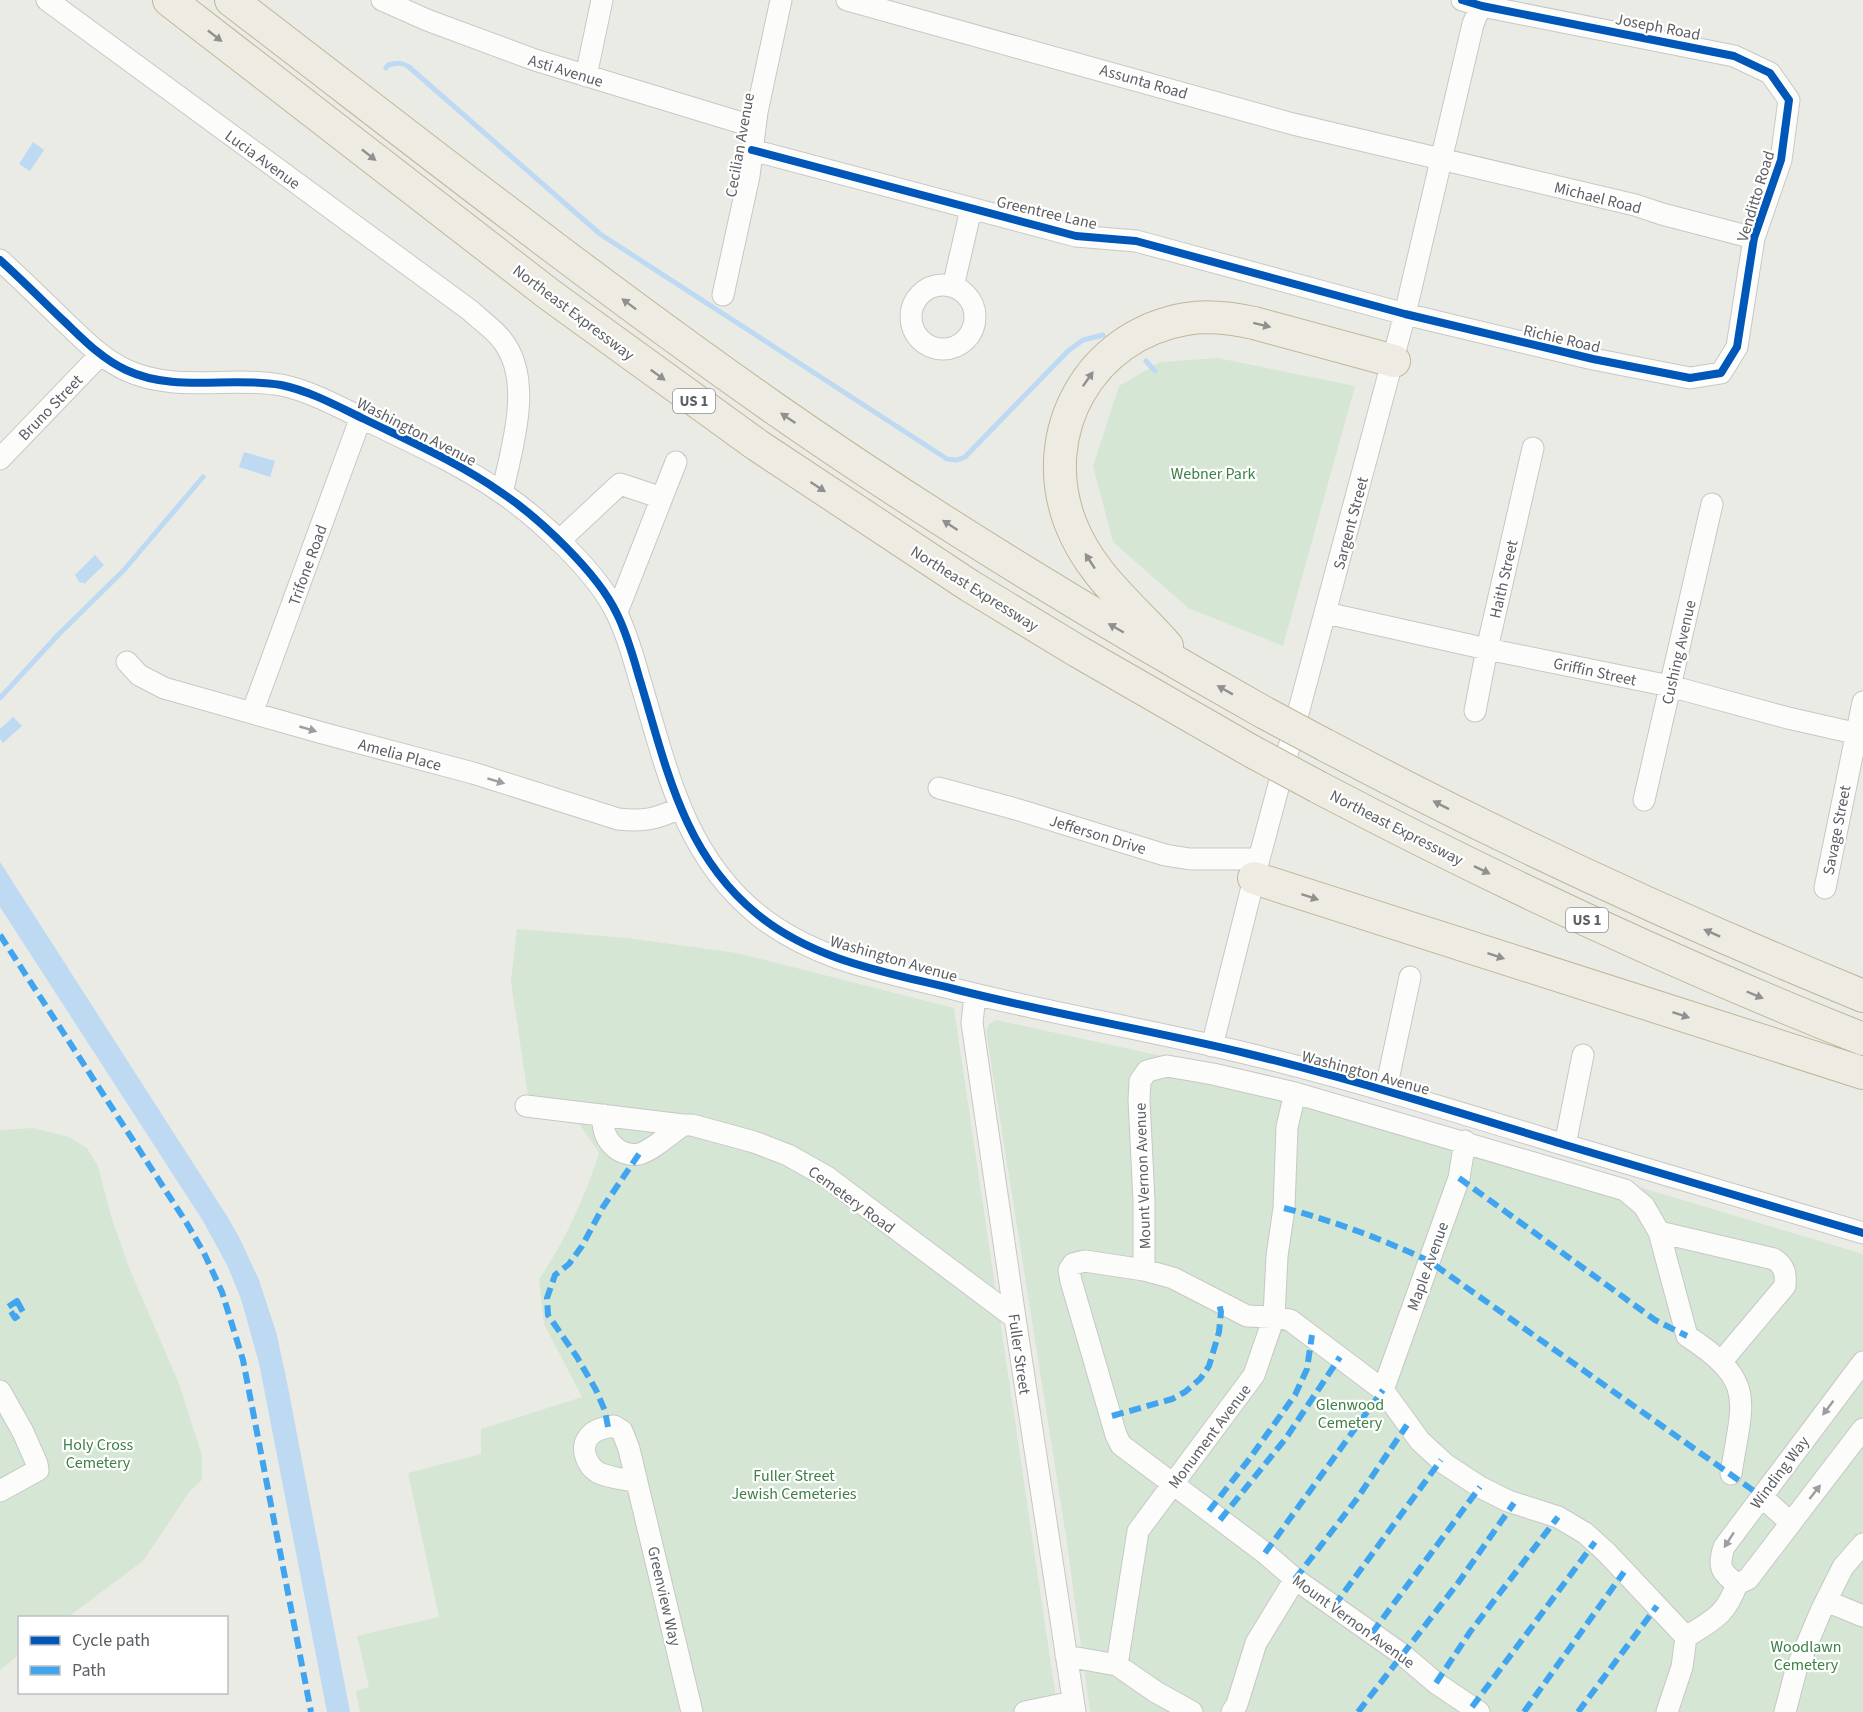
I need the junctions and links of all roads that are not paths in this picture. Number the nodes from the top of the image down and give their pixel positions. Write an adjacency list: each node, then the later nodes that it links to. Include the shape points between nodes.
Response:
1 (47, 0): 27 (street, Lucia Avenue, via 479,318 502,339 515,362 519,390 516,432)
2 (169, 0): 49 (highway, Northeast Expressway / US 1, one-way to 49, bridge, via 550,295 757,445 979,591 1318,787 1556,906)
3 (231, 0): 35 (highway, US 1, one-way to 3, via 986,548 764,401 591,275)
4 (382, 0): 9 (street, Asti Avenue, via 493,45)
5 (602, 0): 9 (street)
6 (781, 0): 11 (street, Cecilian Avenue)
7 (847, 0): 13 (street, Assunta Road, via 1293,124)
8 (1476, 2): 10 (street, Joseph Road, via 1734,56 1770,73); 13 (street, Sargent Street)
9 (586, 76): 11 (street, Asti Avenue)
10 (1782, 89): 15 (street, Venditto Road, via 1789,100 1781,160)
11 (755, 127): 12 (street, Cecilian Avenue)
12 (752, 150): 14 (street, Greentree Lane); 18 (street, Cecilian Avenue)
13 (1442, 158): 15 (street, Michael Road); 19 (street, Sargent Street)
14 (971, 209): 17 (street); 19 (street, Greentree Lane, via 1076,236 1136,241)
15 (1754, 238): 22 (street, Venditto Road, via 1737,347 1721,373)
16 (0, 260): 20 (street, Washington Avenue)
17 (952, 286)
18 (723, 295)
19 (1406, 314): 21 (street, Sargent Street); 22 (street, Richie Road, via 1652,372 1690,378)
20 (100, 355): 23 (street, Washington Avenue, via 128,372 152,380 281,385); 25 (street, Bruno Street)
21 (1394, 360): 32 (street, Sargent Street); 35 (highway, one-way to 21, via 1144,619 1110,588 1087,557 1070,524 1061,490 1060,455 1067,418 1084,384 1107,357 1137,336 1170,322 1204,317 1254,323)
22 (1714, 374)
23 (361, 417): 27 (street, Washington Avenue, via 438,454); 39 (street, Trifone Road)
24 (1533, 448): 33 (street, Haith Street)
25 (0, 459)
26 (676, 462): 28 (street)
27 (502, 493): 30 (street, Washington Avenue)
28 (662, 498): 30 (street, via 620,484); 31 (street)
29 (1712, 504): 36 (street, Cushing Avenue)
30 (558, 541): 31 (street, Washington Avenue, via 595,580)
31 (617, 612): 43 (street, Washington Avenue)
32 (1326, 613): 33 (street, Griffin Street); 44 (street, Sargent Street)
33 (1487, 649): 36 (street, Griffin Street); 38 (street, Haith Street)
34 (127, 662): 39 (street, Amelia Place, via 139,675 157,685)
35 (1185, 668): 48 (highway, US 1, one-way to 35, bridge, via 1506,837)
36 (1670, 686): 40 (street, Griffin Street); 42 (street, Cushing Avenue)
37 (1863, 702): 40 (street, Savage Street)
38 (1474, 711)
39 (252, 713): 43 (street, Amelia Place, one-way to 43, via 473,773 618,819 638,821)
40 (1859, 734): 45 (street, Savage Street)
41 (939, 788): 44 (street, Jefferson Drive, via 1165,855)
42 (1644, 800)
43 (680, 808): 47 (street, Washington Avenue, via 694,839 721,879 756,914 784,933 849,963)
44 (1257, 869): 50 (street, Sargent Street); 52 (highway, one-way to 52)
45 (1825, 888)
46 (1410, 977): 53 (street)
47 (975, 995): 50 (street, Washington Avenue); 64 (street, Fuller Street, via 972,1023)
48 (1863, 996)
49 (1863, 1039)
50 (1212, 1046): 53 (street, Washington Avenue)
51 (1583, 1055): 59 (street)
52 (1863, 1073)
53 (1386, 1089): 59 (street, Washington Avenue)
54 (1295, 1093): 58 (street, Mount Vernon Avenue); 62 (street, Mount Vernon Avenue, via 1167,1066 1147,1071 1140,1081 1139,1100); 63 (street, Monument Avenue, via 1287,1127)
55 (526, 1106): 56 (street, Cemetery Road)
56 (603, 1115): 57 (street, Cemetery Road); 57 (street, via 603,1133 614,1147 639,1154)
57 (683, 1125): 64 (street, Cemetery Road, via 702,1127 788,1155 827,1178)
58 (1465, 1141): 60 (street, Mount Vernon Avenue, via 1625,1190 1644,1206); 67 (street, Maple Avenue, via 1459,1178)
59 (1565, 1144): 61 (street, Washington Avenue)
60 (1659, 1232): 65 (street, Mount Vernon Avenue, via 1687,1336); 65 (street, via 1774,1259 1785,1271 1785,1286)
61 (1863, 1233)
62 (1144, 1269): 63 (street, via 1173,1278 1247,1316); 72 (street, Mount Vernon Avenue, via 1085,1261 1073,1264 1069,1270 1116,1435 1121,1445)
63 (1274, 1317): 67 (street, via 1290,1320 1302,1328); 72 (street, Monument Avenue, via 1254,1375)
64 (1015, 1318): 82 (street, Fuller Street)
65 (1721, 1362): 70 (street, via 1731,1371 1740,1391 1742,1409)
66 (1863, 1362): 74 (street, Winding Way, one-way to 74)
67 (1383, 1390): 81 (street, via 1420,1441 1445,1464 1474,1485 1508,1501 1557,1516 1585,1533)
68 (0, 1391): 73 (street, via 38,1470)
69 (1863, 1429): 75 (street, one-way to 69)
70 (1731, 1474)
71 (635, 1481): 85 (street, Greenview Way)
72 (1173, 1484): 77 (street, Mount Vernon Avenue); 83 (street, Monument Avenue, via 1138,1531)
73 (0, 1491)
74 (1761, 1496): 75 (street); 78 (street, Winding Way, one-way to 78, via 1724,1547 1720,1560 1724,1575)
75 (1791, 1523): 78 (street, via 1748,1579)
76 (1863, 1544): 79 (street, via 1843,1567)
77 (1295, 1579): 88 (street, via 1256,1643); 89 (street, Mount Vernon Avenue)
78 (1737, 1584): 81 (street, via 1724,1611)
79 (1826, 1600): 80 (street); 91 (street, via 1796,1670)
80 (1863, 1616)
81 (1686, 1637): 90 (street, via 1682,1667)
82 (1066, 1656): 83 (street); 84 (street, Fuller Street)
83 (1117, 1665): 87 (street)
84 (1074, 1707): 86 (street)
85 (693, 1712)
86 (1025, 1712)
87 (1192, 1712)
88 (1232, 1712)
89 (1479, 1712)
90 (1667, 1712)
91 (1785, 1712)

